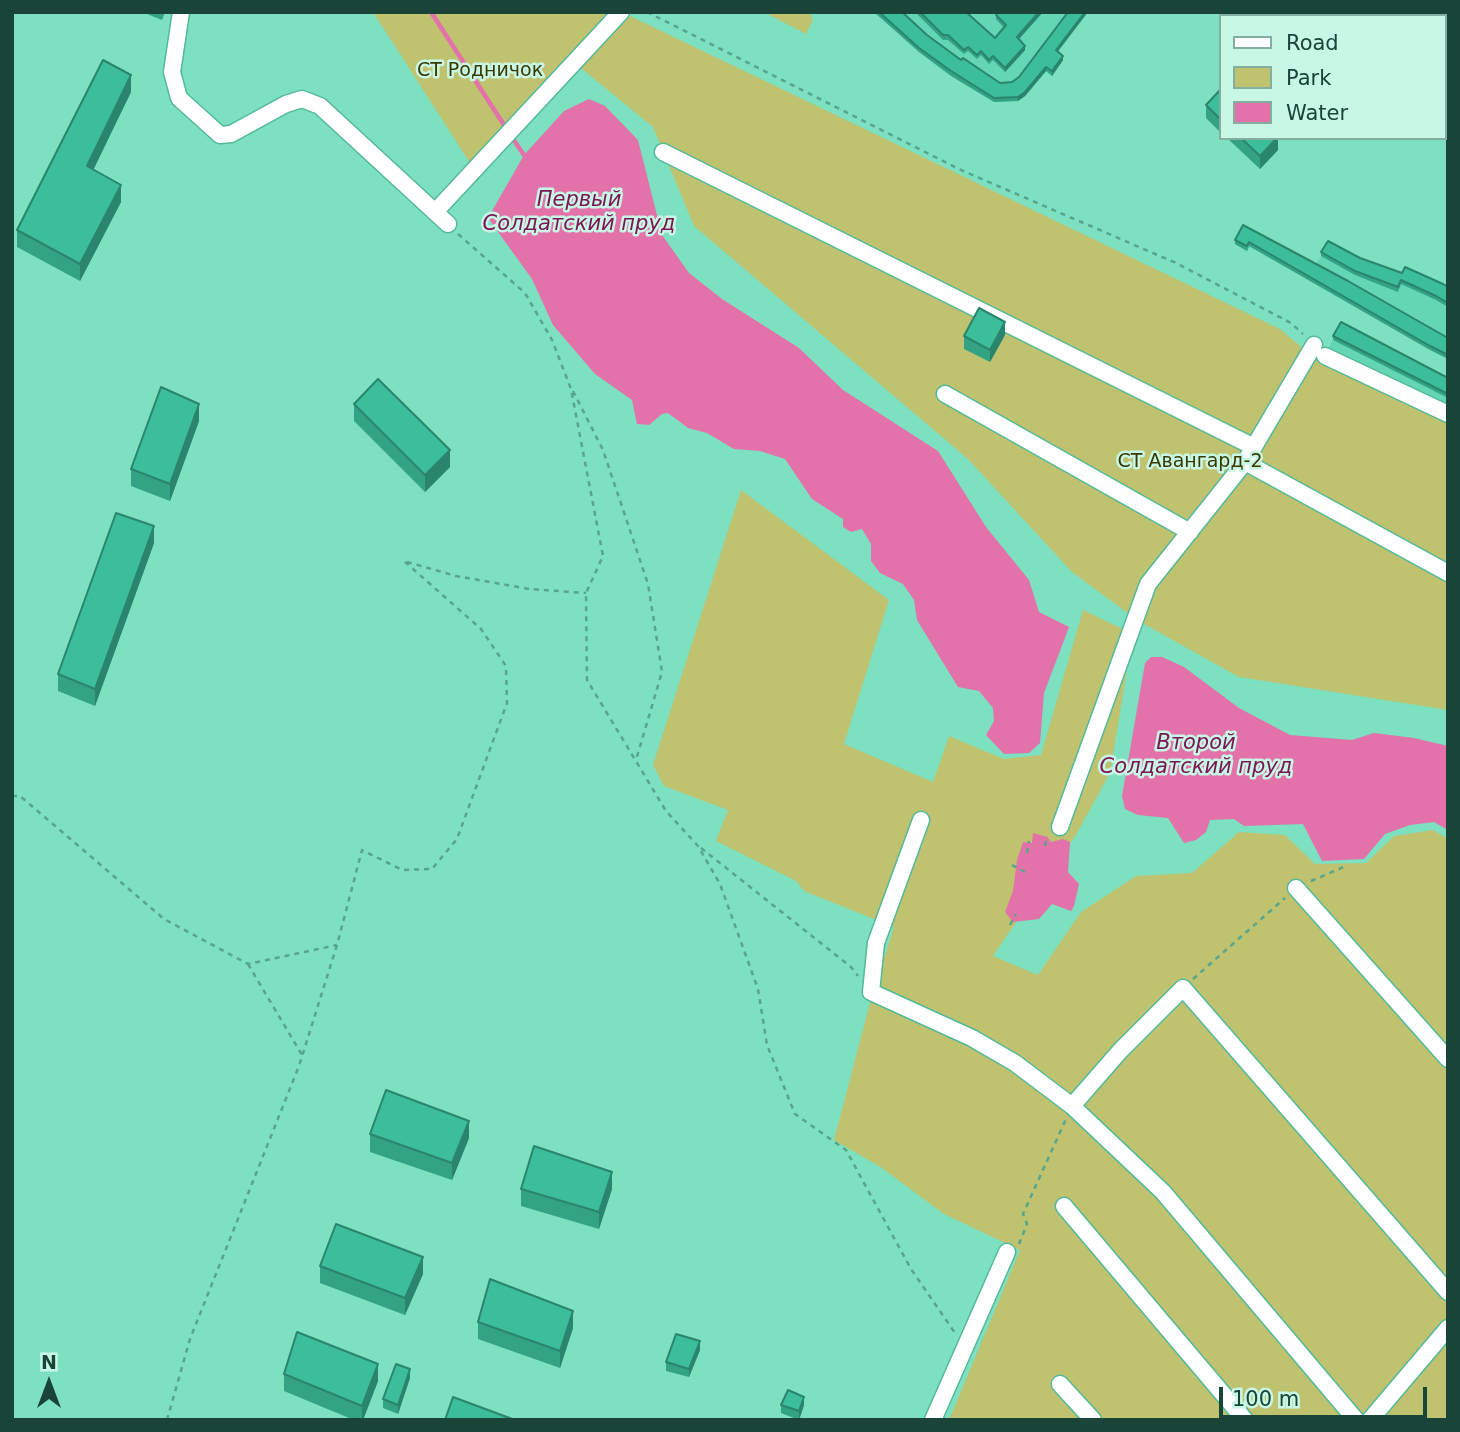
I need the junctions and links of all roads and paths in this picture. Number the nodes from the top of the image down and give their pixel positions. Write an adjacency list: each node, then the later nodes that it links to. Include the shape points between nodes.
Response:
1 (181, 12): 5 (lane, via 172,72 179,98 220,135 231,134 302,99 320,106)
2 (621, 12): 5 (lane)
3 (647, 12): 7 (path, via 961,170 1176,263 1291,323)
4 (663, 152): 11 (lane)
5 (435, 212): 6 (lane)
6 (448, 224): 8 (path, via 525,293 552,340)
7 (1320, 350): 10 (lane); 11 (lane)
8 (571, 389): 15 (path, via 603,556); 16 (path, via 603,450 648,584 662,672)
9 (946, 394): 13 (lane)
10 (1448, 414)
11 (1254, 447): 12 (lane)
12 (1245, 462): 13 (lane); 14 (lane)
13 (1190, 531): 19 (lane, via 1148,584)
14 (1448, 573)
15 (586, 593): 16 (path, via 587,680); 30 (path, via 517,587 404,561 481,629 506,666 506,703 457,839 432,869 402,870 362,850)
16 (636, 760): 21 (path, via 666,811)
17 (12, 796): 31 (path, via 20,796 164,919)
18 (921, 820): 33 (lane, via 876,943)
19 (1054, 831): 22 (path)
20 (1029, 841): 23 (path)
21 (698, 846): 33 (path, via 851,967); 41 (path, via 720,884 758,989 767,1045 795,1114 846,1150 911,1269)
22 (1045, 846)
23 (1027, 853)
24 (1012, 865): 26 (path)
25 (1346, 866): 27 (path)
26 (1025, 872)
27 (1296, 888): 32 (path); 35 (lane)
28 (1016, 914): 29 (path)
29 (1010, 925)
30 (337, 945): 31 (path); 34 (path)
31 (248, 964): 34 (path)
32 (1182, 988): 36 (lane); 39 (lane)
33 (871, 992): 36 (lane, via 972,1038 1015,1063)
34 (302, 1056): 43 (path, via 190,1339)
35 (1448, 1059)
36 (1072, 1106): 38 (path, via 1023,1214 1027,1224 1017,1252); 47 (lane, via 1163,1192)
37 (1064, 1206): 46 (lane)
38 (1007, 1252): 41 (lane)
39 (1448, 1292)
40 (1448, 1328): 48 (lane)
41 (965, 1348): 44 (lane)
42 (1060, 1384): 45 (lane)
43 (167, 1420)
44 (933, 1420)
45 (1093, 1420)
46 (1245, 1420)
47 (1356, 1420)
48 (1370, 1420)

